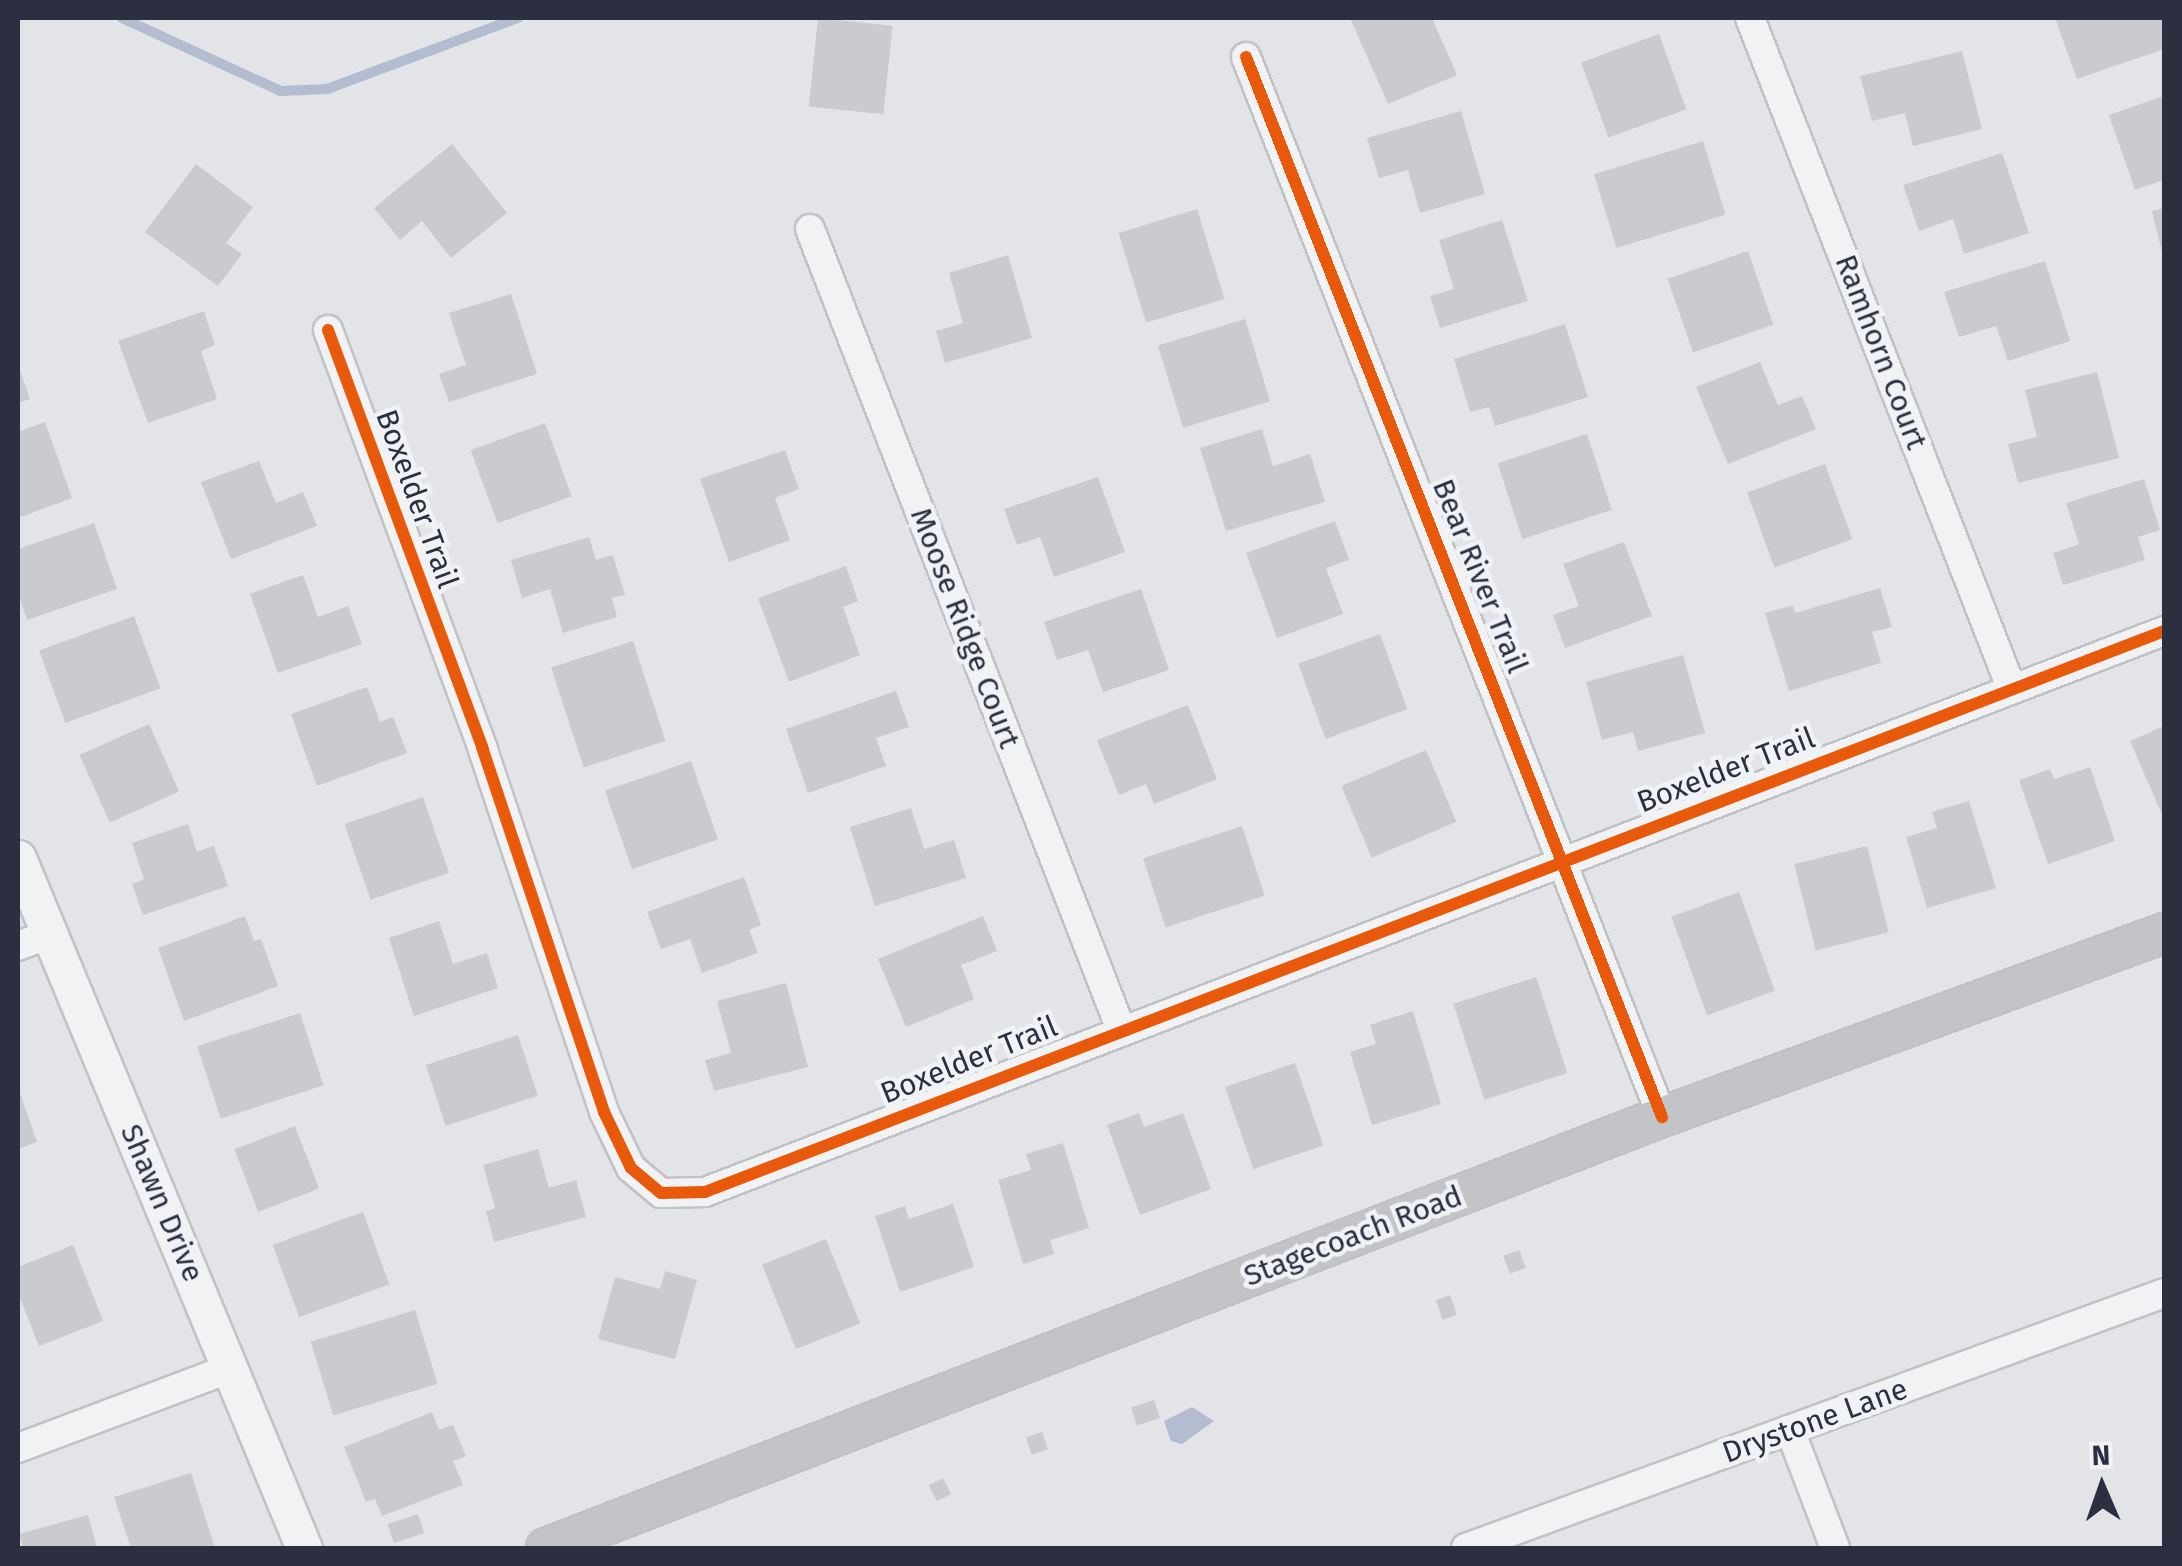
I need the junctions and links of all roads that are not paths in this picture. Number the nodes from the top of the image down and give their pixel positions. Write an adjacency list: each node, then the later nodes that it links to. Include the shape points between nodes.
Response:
1 (1750, 18): 6 (street, Ramhorn Court)
2 (1246, 57): 8 (street, Bear River Trail)
3 (810, 229): 11 (street, Moose Ridge Court)
4 (328, 330): 11 (street, Boxelder Trail, via 482,747 604,1112 631,1168 661,1193 705,1192)
5 (2164, 630): 6 (street, Boxelder Trail)
6 (2012, 687): 8 (street, Boxelder Trail)
7 (18, 858): 10 (street, Shawn Drive)
8 (1566, 858): 11 (street, Boxelder Trail); 12 (street, Bear River Trail)
9 (2164, 933): 12 (main road, Stagecoach Road)
10 (34, 940): 14 (street, Shawn Drive)
11 (1120, 1027)
12 (1662, 1117): 18 (main road, Stagecoach Road)
13 (2164, 1293): 15 (street, Drystone Lane)
14 (232, 1368): 16 (street); 17 (street, Shawn Drive)
15 (1790, 1430): 19 (street, Drystone Lane); 20 (street)
16 (18, 1448)
17 (304, 1548)
18 (546, 1548)
19 (1466, 1548)
20 (1835, 1548)

